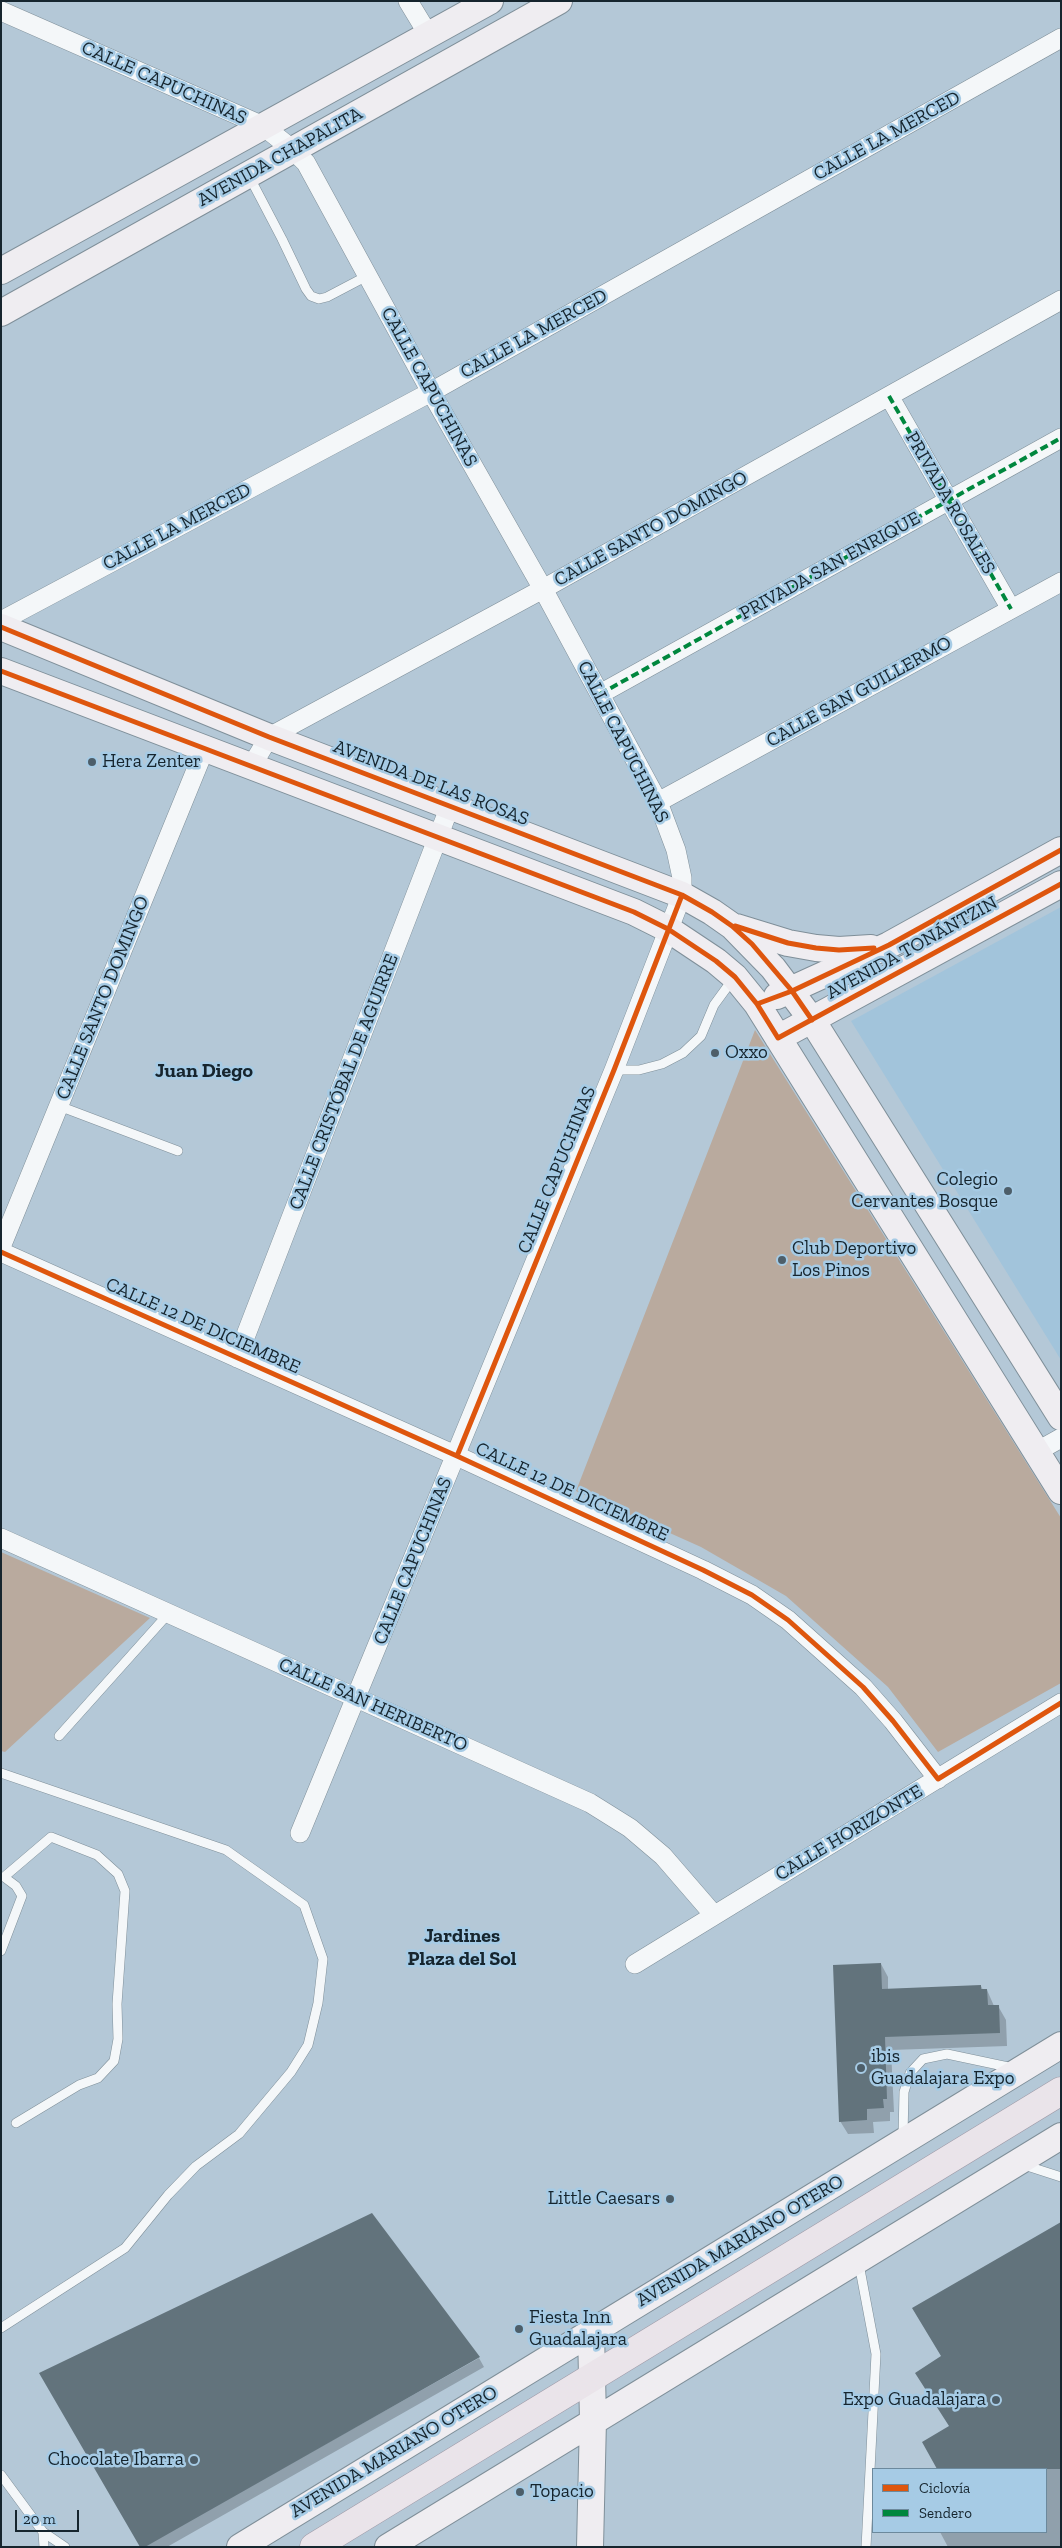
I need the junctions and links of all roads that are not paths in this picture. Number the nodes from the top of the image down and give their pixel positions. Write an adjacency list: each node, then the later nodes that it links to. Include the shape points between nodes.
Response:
1 (408, 1): 5 (street)
2 (490, 1): 5 (street, AVENIDA CHAPALITA)
3 (559, 1): 8 (street, AVENIDA CHAPALITA)
4 (1, 11): 7 (street, CALLE CAPUCHINAS)
5 (428, 34): 7 (street, AVENIDA CHAPALITA)
6 (1061, 38): 14 (street, CALLE LA MERCED)
7 (263, 126): 8 (street, CALLE CAPUCHINAS); 10 (street, AVENIDA CHAPALITA)
8 (292, 149): 9 (street, AVENIDA CHAPALITA); 11 (street, CALLE CAPUCHINAS, via 306,163)
9 (248, 174): 11 (lane, via 311,296 327,297); 13 (street, AVENIDA CHAPALITA)
10 (1, 271)
11 (367, 276): 14 (street, CALLE CAPUCHINAS)
12 (1061, 300): 15 (street, CALLE SANTO DOMINGO)
13 (1, 313)
14 (431, 392): 19 (street, CALLE CAPUCHINAS); 21 (street, CALLE LA MERCED)
15 (889, 396): 17 (street, PRIVADA ROSALES); 19 (street, CALLE SANTO DOMINGO)
16 (1061, 438): 17 (street, PRIVADA SAN ENRIQUE)
17 (949, 501): 20 (street, PRIVADA ROSALES); 24 (street, PRIVADA SAN ENRIQUE)
18 (1061, 582): 20 (street, CALLE SAN GUILLERMO)
19 (543, 589): 24 (street, CALLE CAPUCHINAS); 25 (street, CALLE SANTO DOMINGO)
20 (1011, 609): 28 (street, CALLE SAN GUILLERMO)
21 (1, 621)
22 (1, 627): 25 (street, AVENIDA DE LAS ROSAS)
23 (1, 671): 26 (street)
24 (600, 694): 28 (street, CALLE CAPUCHINAS)
25 (269, 737): 27 (street); 29 (street, AVENIDA DE LAS ROSAS)
26 (205, 748): 27 (street); 43 (street, CALLE SANTO DOMINGO)
27 (251, 767): 30 (street)
28 (658, 802): 33 (street, CALLE CAPUCHINAS, via 676,850)
29 (450, 806): 30 (street, CALLE CRISTÓBAL DE AGUIRRE); 33 (street, AVENIDA DE LAS ROSAS)
30 (439, 839): 35 (street, via 634,912); 47 (street, CALLE CRISTÓBAL DE AGUIRRE)
31 (1061, 850): 36 (street, AVENIDA TONÁNTZIN)
32 (1061, 884): 40 (street, AVENIDA TONÁNTZIN)
33 (682, 895): 34 (street, AVENIDA DE LAS ROSAS); 35 (street, CALLE CAPUCHINAS)
34 (732, 926): 36 (street, via 816,948 861,950); 38 (street, AVENIDA DE LAS ROSAS)
35 (668, 929): 37 (street); 42 (street, CALLE CAPUCHINAS)
36 (889, 945): 38 (street, AVENIDA TONÁNTZIN)
37 (734, 977): 39 (street); 42 (lane, via 714,1005 701,1036 683,1053 662,1064 639,1070)
38 (792, 990): 39 (street, AVENIDA TONÁNTZIN); 40 (street, AVENIDA DE LAS ROSAS)
39 (757, 1004): 41 (street)
40 (812, 1020): 41 (street, AVENIDA TONÁNTZIN); 48 (street, AVENIDA DE LAS ROSAS)
41 (778, 1038): 50 (street)
42 (614, 1070): 51 (street, CALLE CAPUCHINAS)
43 (59, 1106): 44 (lane); 45 (street, CALLE SANTO DOMINGO)
44 (178, 1151)
45 (1, 1247)
46 (1, 1252): 47 (street, CALLE 12 DE DICIEMBRE)
47 (237, 1358): 51 (street, CALLE 12 DE DICIEMBRE)
48 (1061, 1417)
49 (1061, 1438): 50 (street)
50 (1036, 1452): 52 (street)
51 (457, 1456): 55 (street, CALLE CAPUCHINAS); 59 (street, CALLE 12 DE DICIEMBRE, via 752,1595 788,1620 862,1687)
52 (1061, 1491)
53 (1, 1538): 54 (street, CALLE SAN HERIBERTO)
54 (170, 1613): 55 (street, CALLE SAN HERIBERTO); 57 (lane)
55 (357, 1698): 60 (street, CALLE CAPUCHINAS); 62 (street, CALLE SAN HERIBERTO, via 590,1804 630,1828 663,1856)
56 (1061, 1704): 59 (street, CALLE HORIZONTE)
57 (59, 1736)
58 (1, 1773): 74 (lane, via 226,1850 304,1905 323,1959 318,2003 308,2045 291,2072 239,2134 196,2166 125,2248)
59 (938, 1779): 62 (street, CALLE HORIZONTE)
60 (300, 1833)
61 (2, 1879): 63 (lane, via 16,1886 22,1896); 68 (lane, via 50,1837 97,1855 118,1874 125,1891 117,2004 118,2039 114,2061 98,2078 79,2085)
62 (714, 1915): 64 (street, CALLE HORIZONTE)
63 (1, 1951)
64 (635, 1964)
65 (1061, 2044): 66 (street, AVENIDA MARIANO OTERO)
66 (1020, 2069): 70 (street, AVENIDA MARIANO OTERO); 70 (lane, via 947,2054 923,2059 910,2073 904,2092)
67 (1061, 2091): 76 (main road, AVENIDA MARIANO OTERO)
68 (16, 2123)
69 (1061, 2136): 71 (street)
70 (903, 2141): 75 (street, AVENIDA MARIANO OTERO)
71 (1017, 2162): 72 (lane); 73 (street)
72 (1061, 2177)
73 (858, 2259): 77 (street); 86 (lane, via 876,2354)
74 (1, 2328)
75 (591, 2332): 76 (street); 83 (street, AVENIDA MARIANO OTERO)
76 (592, 2379): 77 (street); 84 (main road, AVENIDA MARIANO OTERO)
77 (592, 2420): 80 (street); 85 (street)
78 (1, 2475): 79 (lane)
79 (42, 2532): 81 (lane); 82 (lane)
80 (592, 2546)
81 (44, 2547)
82 (66, 2547)
83 (240, 2547)
84 (314, 2547)
85 (388, 2547)
86 (866, 2547)

